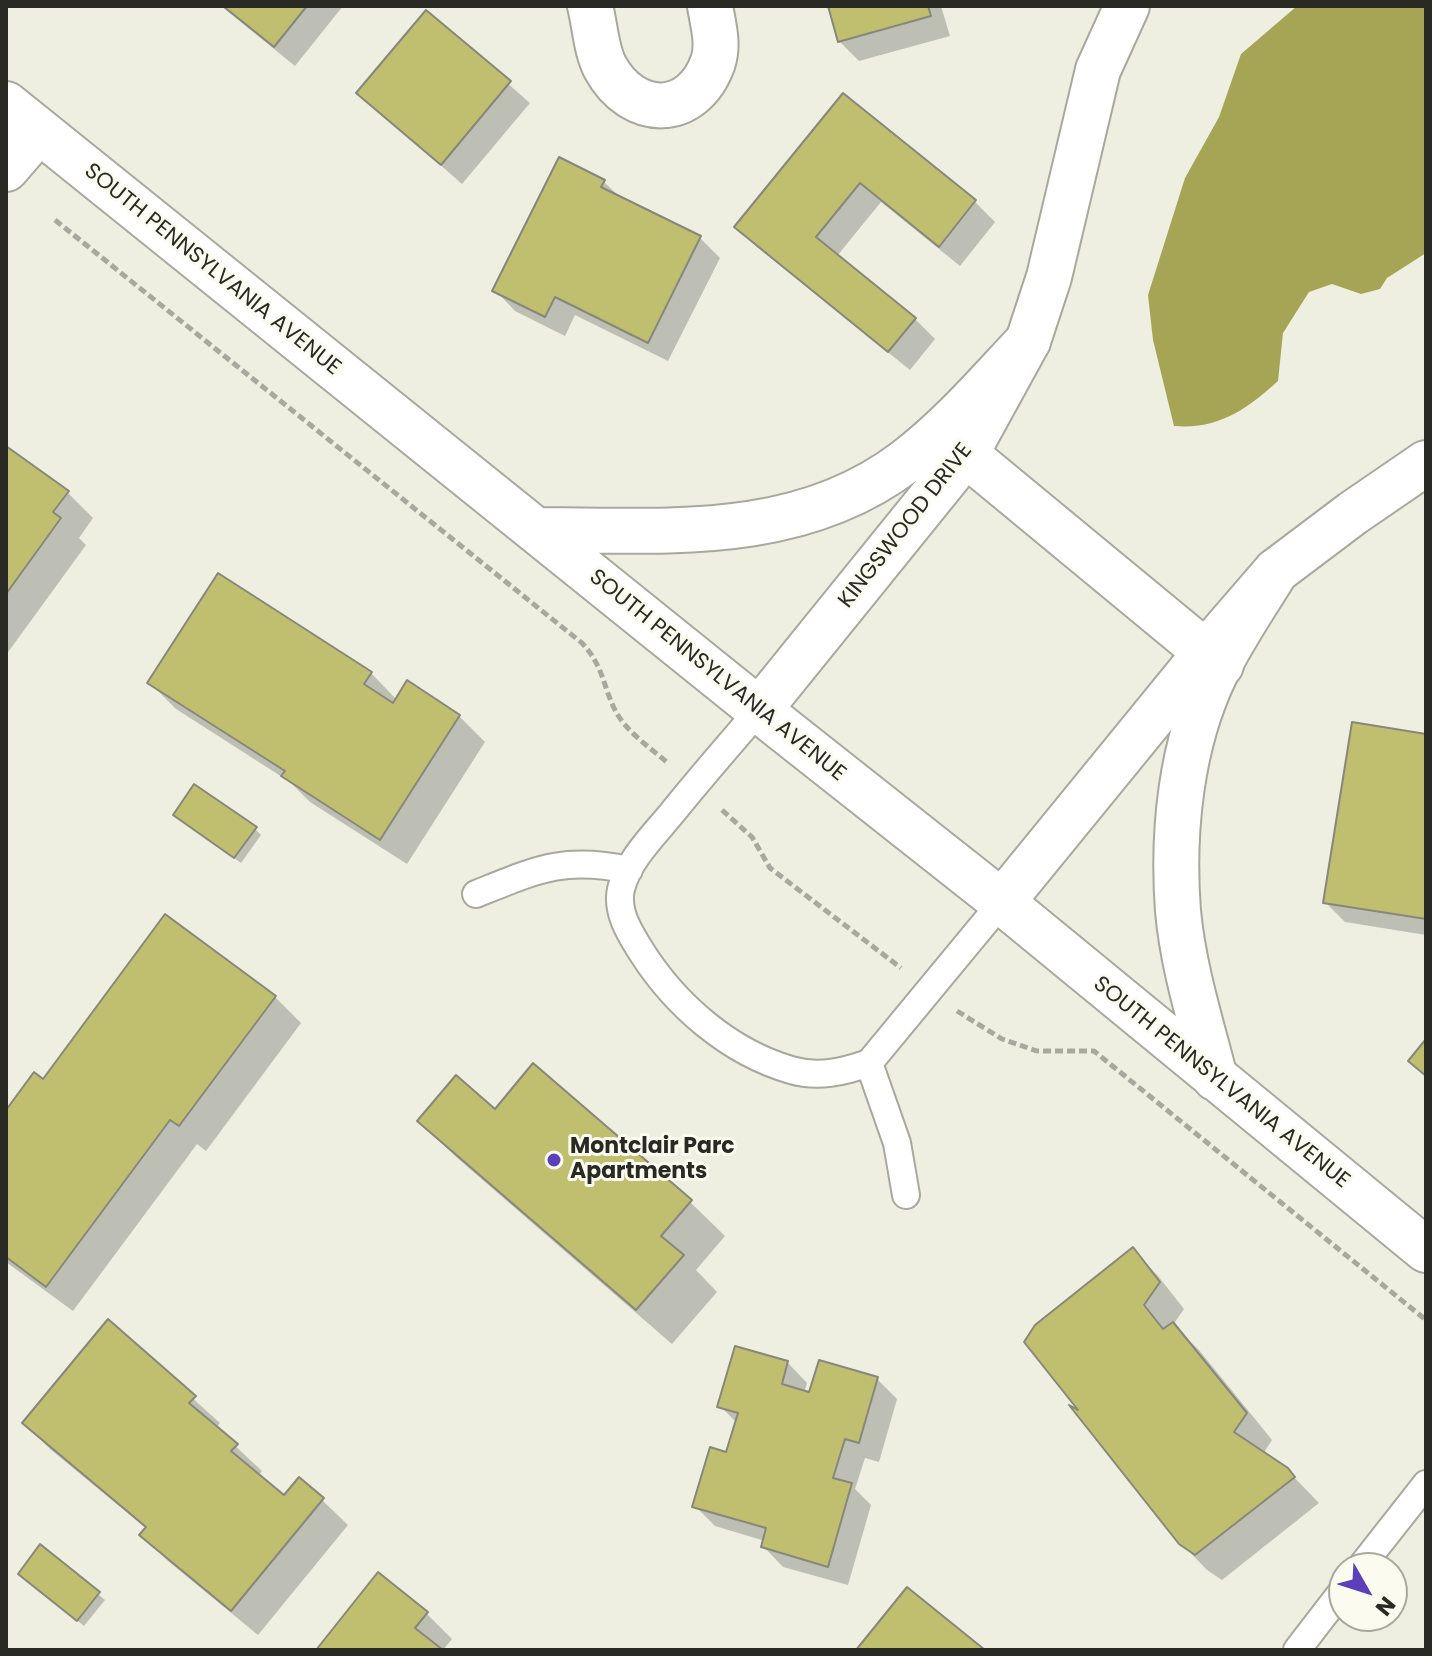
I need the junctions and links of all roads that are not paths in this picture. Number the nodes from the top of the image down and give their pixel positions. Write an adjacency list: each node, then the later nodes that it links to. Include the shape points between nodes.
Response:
1 (590, 6): 2 (main road, via 604,64 636,102 655,106 693,93 705,77 714,60 716,35)
2 (710, 6)
3 (1127, 6): 7 (main road, via 1098,70 1049,277 1028,341)
4 (6, 104): 5 (main road, SOUTH PENNSYLVANIA AVENUE)
5 (39, 131): 6 (main road); 9 (main road, SOUTH PENNSYLVANIA AVENUE)
6 (6, 169)
7 (953, 443): 9 (main road, via 806,512 754,525); 10 (main road); 11 (main road, KINGSWOOD DRIVE)
8 (1426, 463): 10 (main road, via 1276,571)
9 (535, 530): 11 (main road, SOUTH PENNSYLVANIA AVENUE)
10 (1213, 659): 14 (main road); 16 (main road, via 1181,786 1178,910)
11 (759, 710): 12 (lane); 14 (main road, SOUTH PENNSYLVANIA AVENUE)
12 (629, 870): 13 (lane, via 585,862 558,865); 15 (lane, via 619,900 627,925 649,964 692,1012 736,1046 794,1071 822,1074)
13 (476, 894)
14 (1002, 902): 15 (lane); 16 (main road, SOUTH PENNSYLVANIA AVENUE)
15 (869, 1063): 17 (lane, via 897,1143)
16 (1215, 1078): 18 (main road, SOUTH PENNSYLVANIA AVENUE)
17 (906, 1195)
18 (1426, 1250)
19 (1421, 1500): 20 (lane)
20 (1374, 1552)
21 (1328, 1610): 22 (lane)
22 (1297, 1650)

